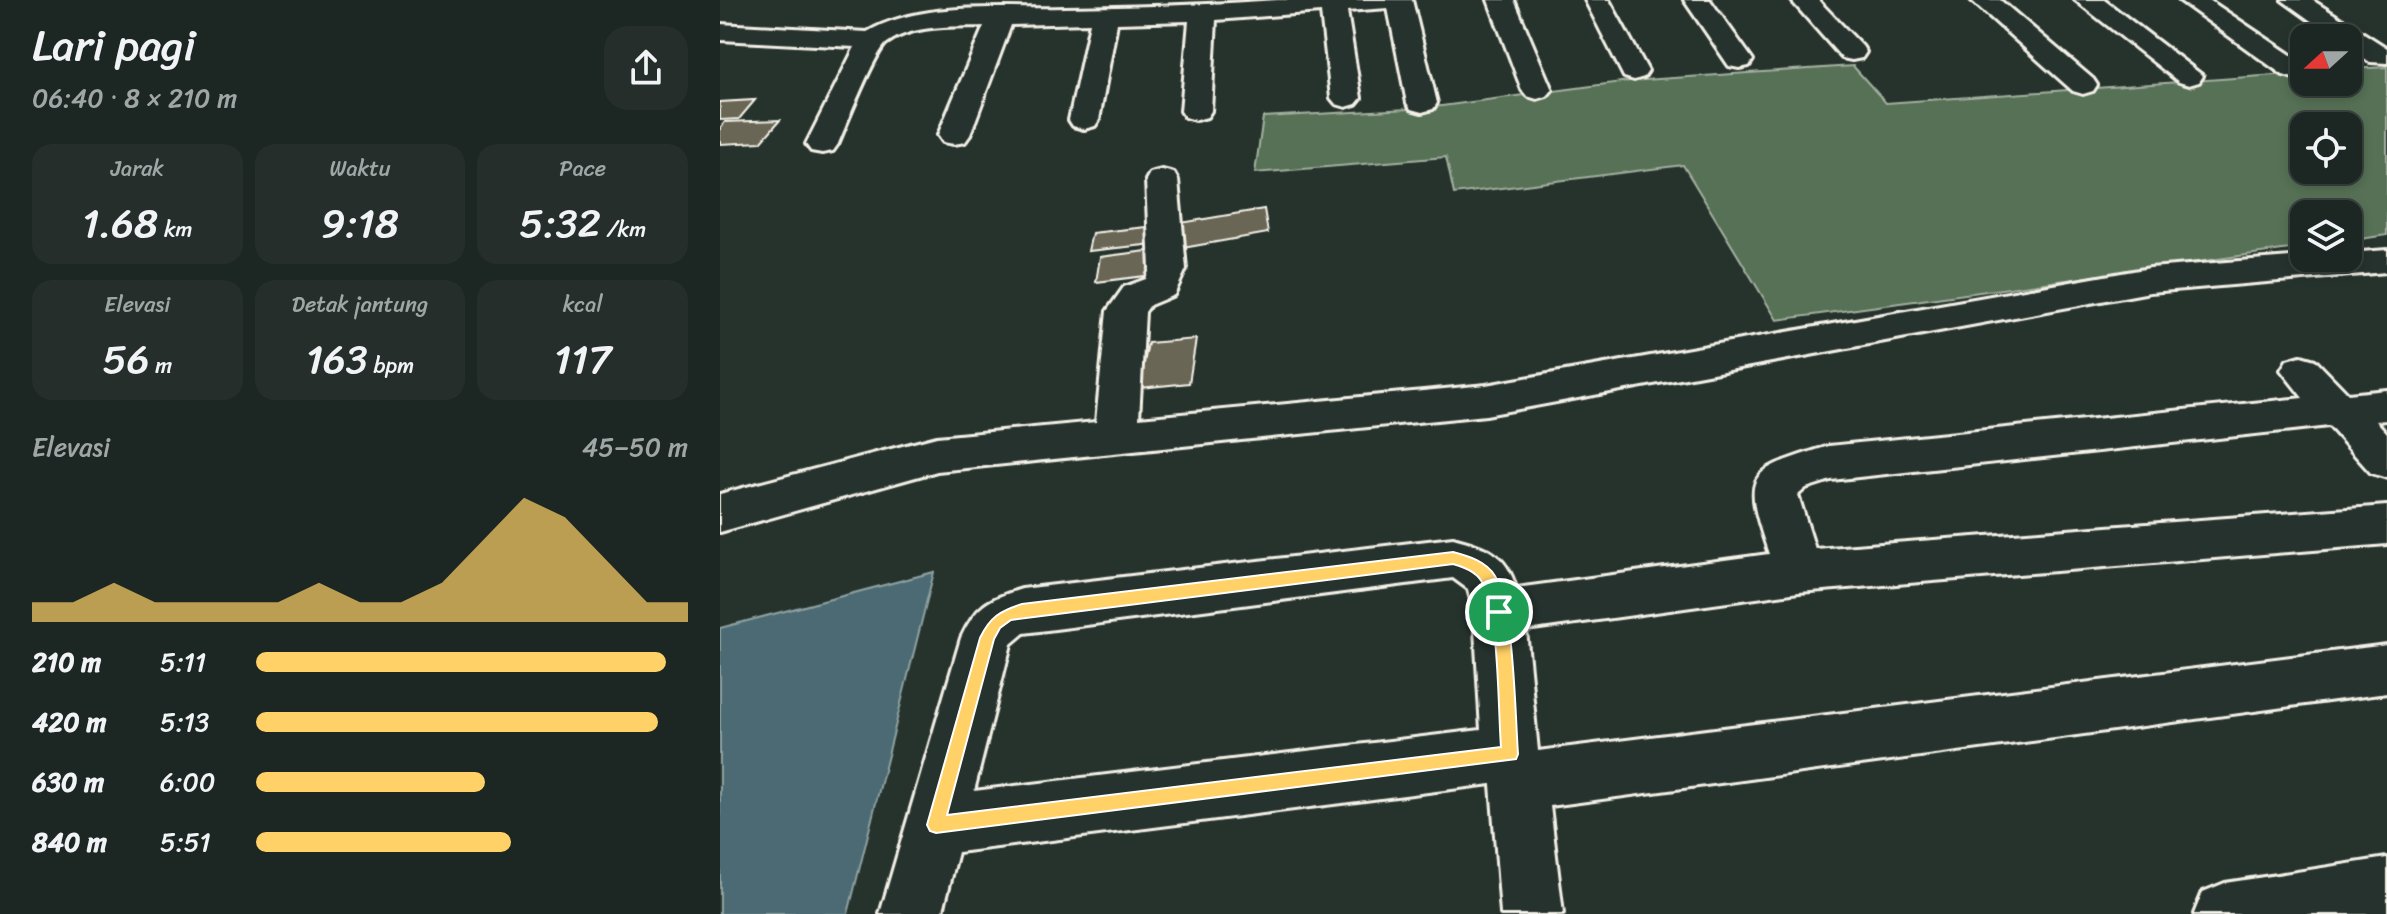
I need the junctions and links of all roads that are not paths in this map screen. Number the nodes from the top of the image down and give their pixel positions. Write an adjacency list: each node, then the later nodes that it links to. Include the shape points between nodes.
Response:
1 (1388, 0): 11 (street)
2 (1399, 0): 27 (street)
3 (1501, 0): 25 (street)
4 (1598, 0): 22 (street)
5 (1697, 0): 20 (street)
6 (1804, 0): 18 (street)
7 (1984, 0): 24 (street)
8 (2088, 0): 23 (street)
9 (2192, 0): 21 (street)
10 (2295, 0): 19 (street)
11 (1333, 4): 13 (street); 26 (street)
12 (952, 9): 15 (street); 17 (street, via 897,26)
13 (1203, 13): 14 (street); 28 (street)
14 (1105, 15): 15 (street); 29 (street)
15 (1001, 18): 30 (street)
16 (720, 32): 17 (street)
17 (872, 40): 31 (street)
18 (1852, 52)
19 (2380, 56)
20 (1739, 60)
21 (2290, 67)
22 (1634, 71)
23 (2189, 76)
24 (2083, 85)
25 (1537, 90)
26 (1346, 98)
27 (1422, 103)
28 (1196, 111)
29 (1084, 120)
30 (954, 135)
31 (822, 144)
32 (1162, 180): 37 (street, via 1168,269 1161,287 1137,296 1126,311)
33 (2387, 261): 37 (street, via 2150,280 1486,400)
34 (2301, 370): 36 (street)
35 (2387, 405): 36 (street)
36 (2339, 410): 38 (street); 41 (street, via 1829,463 1790,476 1774,489)
37 (1116, 436): 39 (street, via 937,454)
38 (2387, 461)
39 (720, 513)
40 (2387, 525): 41 (street)
41 (1799, 571): 42 (street)
42 (1499, 612): 44 (street); 45 (street, via 1489,578 1471,563 1453,558 1007,615 987,638)
43 (2387, 669): 44 (street)
44 (1515, 768): 45 (street); 48 (street)
45 (936, 825): 47 (street)
46 (2387, 889): 49 (street)
47 (911, 914)
48 (1532, 914)
49 (2225, 914)

